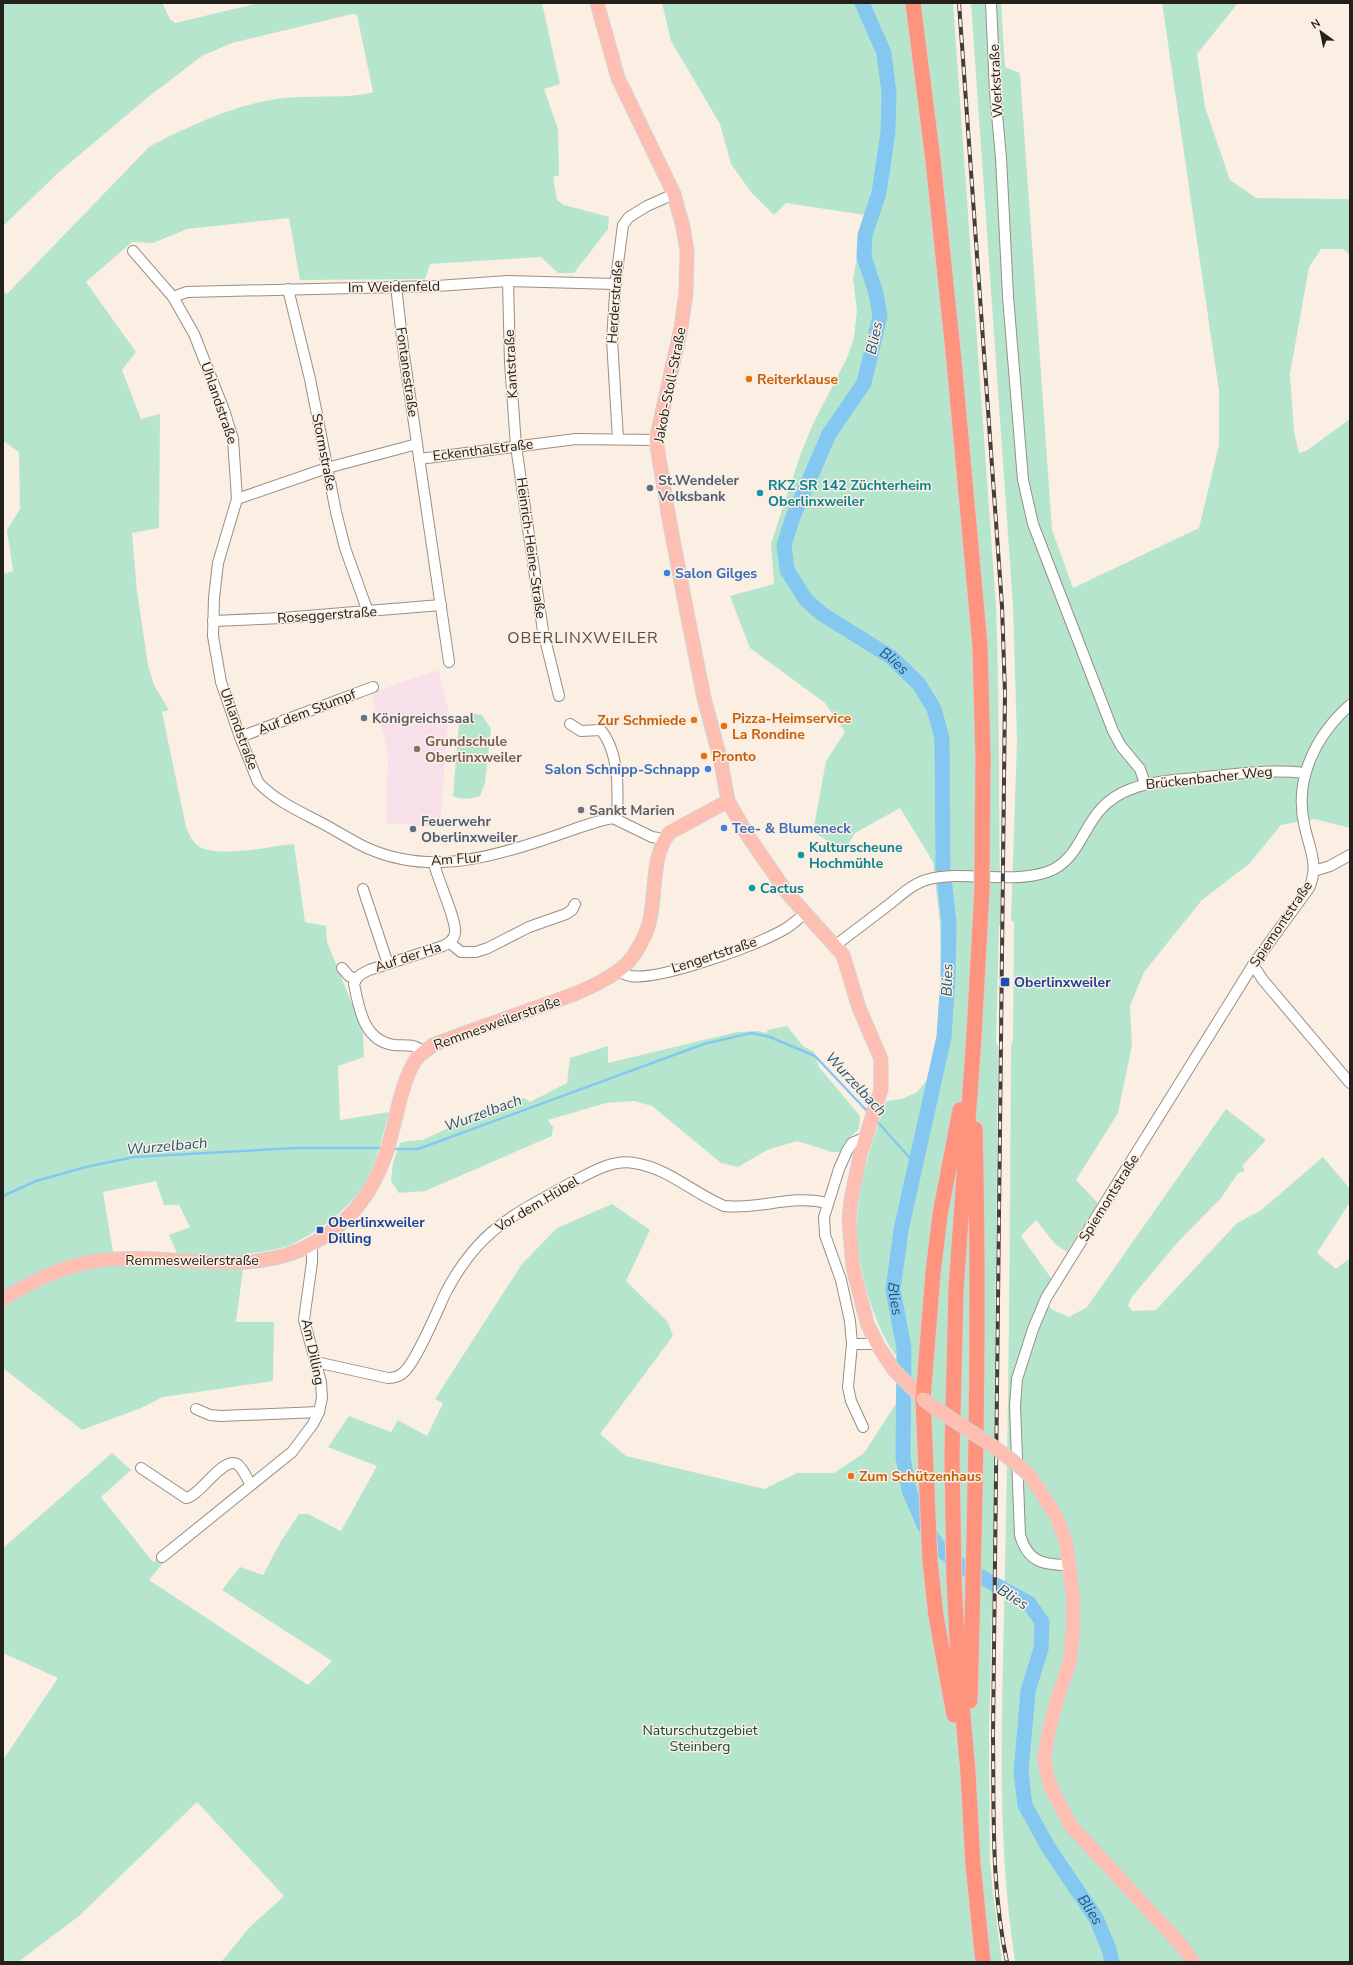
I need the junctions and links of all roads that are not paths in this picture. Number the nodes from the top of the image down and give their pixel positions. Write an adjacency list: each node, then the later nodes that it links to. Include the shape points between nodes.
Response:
1 (597, 3): 4 (main road, Jakob-Stoll-Straße, via 618,78)
2 (914, 3): 46 (highway, bridge, via 952,346 980,639 983,759 982,890)
3 (992, 3): 29 (street, Werkstraße, via 1008,296 1026,500 1062,600 1121,746 1140,769)
4 (674, 194): 7 (street, Herderstraße, via 647,206 629,217 623,225); 12 (main road, Jakob-Stoll-Straße, via 687,251 687,282 681,328)
5 (133, 251): 10 (street, Uhlandstraße)
6 (508, 282): 7 (street, Im Weidenfeld); 8 (street, Im Weidenfeld); 14 (street, Kantstraße)
7 (615, 284): 11 (street, Herderstraße, via 612,340)
8 (396, 286): 9 (street, Im Weidenfeld); 13 (street, Fontanestraße)
9 (288, 289): 10 (street, Im Weidenfeld, via 187,292); 16 (street, Stormstraße, via 310,380)
10 (173, 297): 17 (street, Uhlandstraße, via 194,334 224,410 235,450)
11 (618, 439): 12 (street, Eckenthalstraße); 14 (street, Eckenthalstraße, via 576,439)
12 (656, 440): 30 (main road, Jakob-Stoll-Straße, via 692,638)
13 (417, 444): 15 (street, Fontanestraße); 16 (street)
14 (516, 446): 15 (street, Eckenthalstraße); 23 (street, Heinrich-Heine-Straße, via 543,631)
15 (419, 458): 18 (street, Eckenthalstraße)
16 (327, 468): 17 (street); 19 (street, Stormstraße, via 345,548)
17 (237, 499): 20 (street, Uhlandstraße, via 218,563)
18 (441, 605): 19 (street, Roseggerstraße); 21 (street, Eckenthalstraße)
19 (368, 612): 20 (street, Roseggerstraße)
20 (213, 621): 26 (street, Uhlandstraße, via 215,655)
21 (449, 662)
22 (373, 687): 26 (street, Auf dem Stumpf)
23 (559, 696)
24 (1350, 705): 27 (street, via 1316,744)
25 (570, 724): 31 (street, via 581,731 601,730 606,736 617,778)
26 (240, 737): 28 (street, Uhlandstraße)
27 (1305, 773): 29 (street, Brückenbacher Weg, via 1248,772); 35 (street, via 1302,812 1314,858)
28 (258, 782): 34 (street, Am Flur, via 282,801 366,848 402,859)
29 (1145, 784): 40 (street, Brückenbacher Weg, via 1120,794 1100,810 1070,856 1048,872 1024,877 935,878 917,883)
30 (728, 801): 32 (main road, via 669,833); 38 (main road, via 757,849)
31 (617, 819): 32 (street, via 652,837); 34 (street, Am Flur, via 607,819 480,859)
32 (664, 839): 44 (main road, Remmesweilerstraße, via 646,933 632,957)
33 (1350, 855): 35 (street, Spiemontstraße)
34 (434, 862): 39 (street, Auf der Ha, via 456,931)
35 (1314, 871): 42 (street, Spiemontstraße, via 1304,895)
36 (363, 889): 41 (street)
37 (575, 904): 39 (street, via 566,914 529,927 476,952 461,952)
38 (804, 914): 40 (main road); 44 (street, Lengertstraße, via 785,929 770,936 701,962 651,975 631,976)
39 (450, 943): 41 (street, Auf der Ha)
40 (836, 946): 49 (main road, via 846,963 859,1008 881,1059 881,1089)
41 (388, 964): 45 (street, Auf der Ha, via 369,970)
42 (1253, 965): 48 (street); 64 (street, Spiemontstraße, via 1046,1298 1025,1351 1017,1379 1015,1406 1020,1535 1023,1546 1040,1562)
43 (342, 968): 45 (street, via 349,976)
44 (619, 971): 47 (main road, Remmesweilerstraße, via 573,995 433,1045)
45 (356, 978): 47 (street, via 354,984 364,1023 369,1032 379,1040 392,1045 417,1047)
46 (974, 1036): 56 (highway, via 940,1215); 60 (highway, via 977,1291); 65 (highway, via 956,1288 952,1455 952,1524 958,1659)
47 (422, 1052): 51 (main road, Remmesweilerstraße, via 410,1070 387,1151 364,1201 344,1222)
48 (1350, 1083)
49 (868, 1131): 50 (street, via 852,1143 847,1151); 54 (main road, via 851,1200 850,1242 859,1296)
50 (827, 1203): 53 (street, via 824,1217 825,1235 841,1280); 55 (street, Vor dem Hübel, via 789,1201 735,1208 724,1206 647,1166 632,1162 605,1167 591,1172 502,1222 485,1237 461,1266 415,1356 405,1372 398,1377 388,1378)
51 (310, 1245): 52 (main road, Remmesweilerstraße, via 282,1257 266,1260 105,1260 69,1266 50,1273); 55 (street, Am Dilling, via 312,1262 304,1320)
52 (3, 1299)
53 (852, 1344): 54 (street); 59 (street, via 848,1386 851,1401)
54 (877, 1344): 56 (main road, via 887,1360)
55 (316, 1362): 58 (street, Am Dilling, via 322,1398)
56 (923, 1399): 60 (main road, bridge); 66 (highway, via 930,1561 936,1616)
57 (196, 1409): 58 (street, via 221,1416)
58 (319, 1412): 62 (street, Am Dilling, via 303,1440 292,1452)
59 (863, 1427)
60 (975, 1436): 64 (main road, bridge, via 1007,1456 1031,1477 1044,1494 1066,1542); 65 (highway)
61 (142, 1468): 62 (street, via 186,1498 192,1497 230,1463 238,1465)
62 (251, 1485): 63 (street, Am Dilling)
63 (162, 1557)
64 (1070, 1565): 68 (main road, via 1073,1627 1070,1661 1048,1735 1044,1759 1049,1783 1071,1826 1183,1947)
65 (968, 1773): 66 (highway)
66 (969, 1809): 67 (highway)
67 (983, 1962)
68 (1193, 1962)

